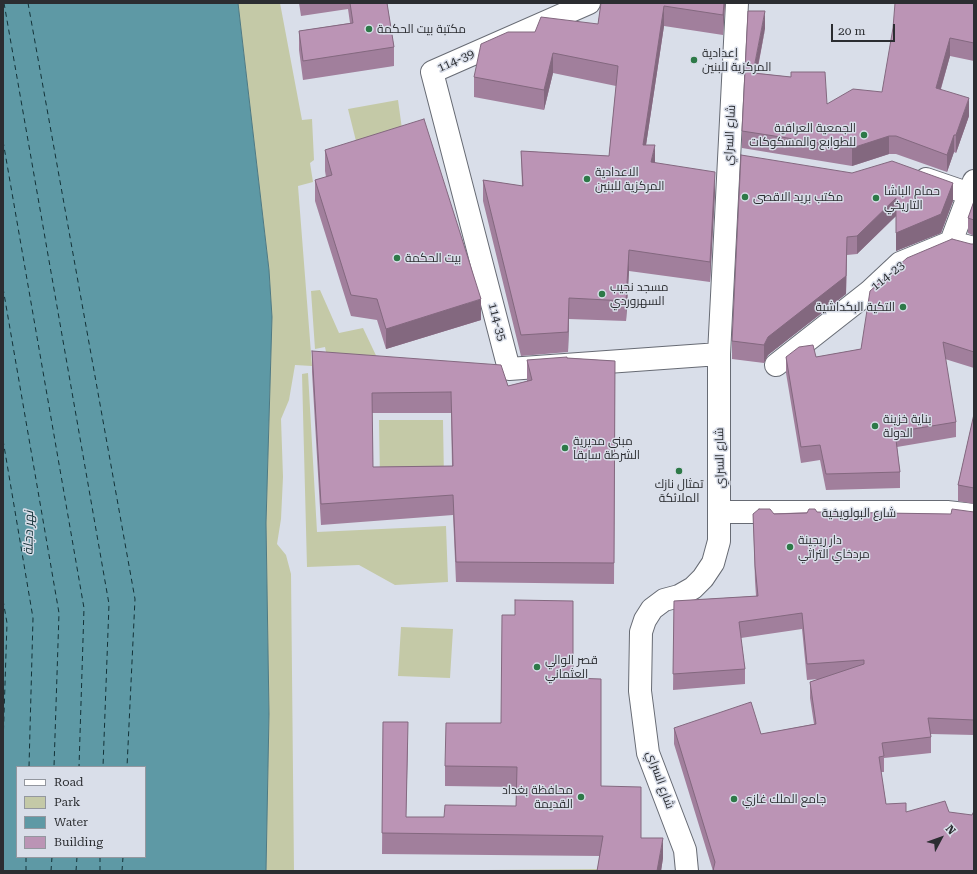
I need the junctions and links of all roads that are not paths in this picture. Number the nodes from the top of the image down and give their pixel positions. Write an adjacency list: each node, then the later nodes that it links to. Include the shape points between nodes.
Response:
1 (589, 3): 3 (street, 114-39)
2 (736, 3): 4 (street, شارع السراي)
3 (432, 72): 10 (street, 114-35, via 510,368)
4 (729, 159): 5 (street); 10 (street, شارع السراي)
5 (752, 163)
6 (906, 172): 7 (street)
7 (972, 188): 8 (street)
8 (951, 242): 9 (street); 11 (street, 114-23, via 900,263 869,292)
9 (974, 248)
10 (719, 354): 12 (street, شارع السراي)
11 (776, 365)
12 (720, 512): 13 (street, شارع البولويخية, via 947,512); 14 (street, شارع السراي, via 719,541 713,562 704,578 693,588 679,596 664,600 652,609 641,632 640,691 648,753 683,844)
13 (974, 515)
14 (687, 871)

